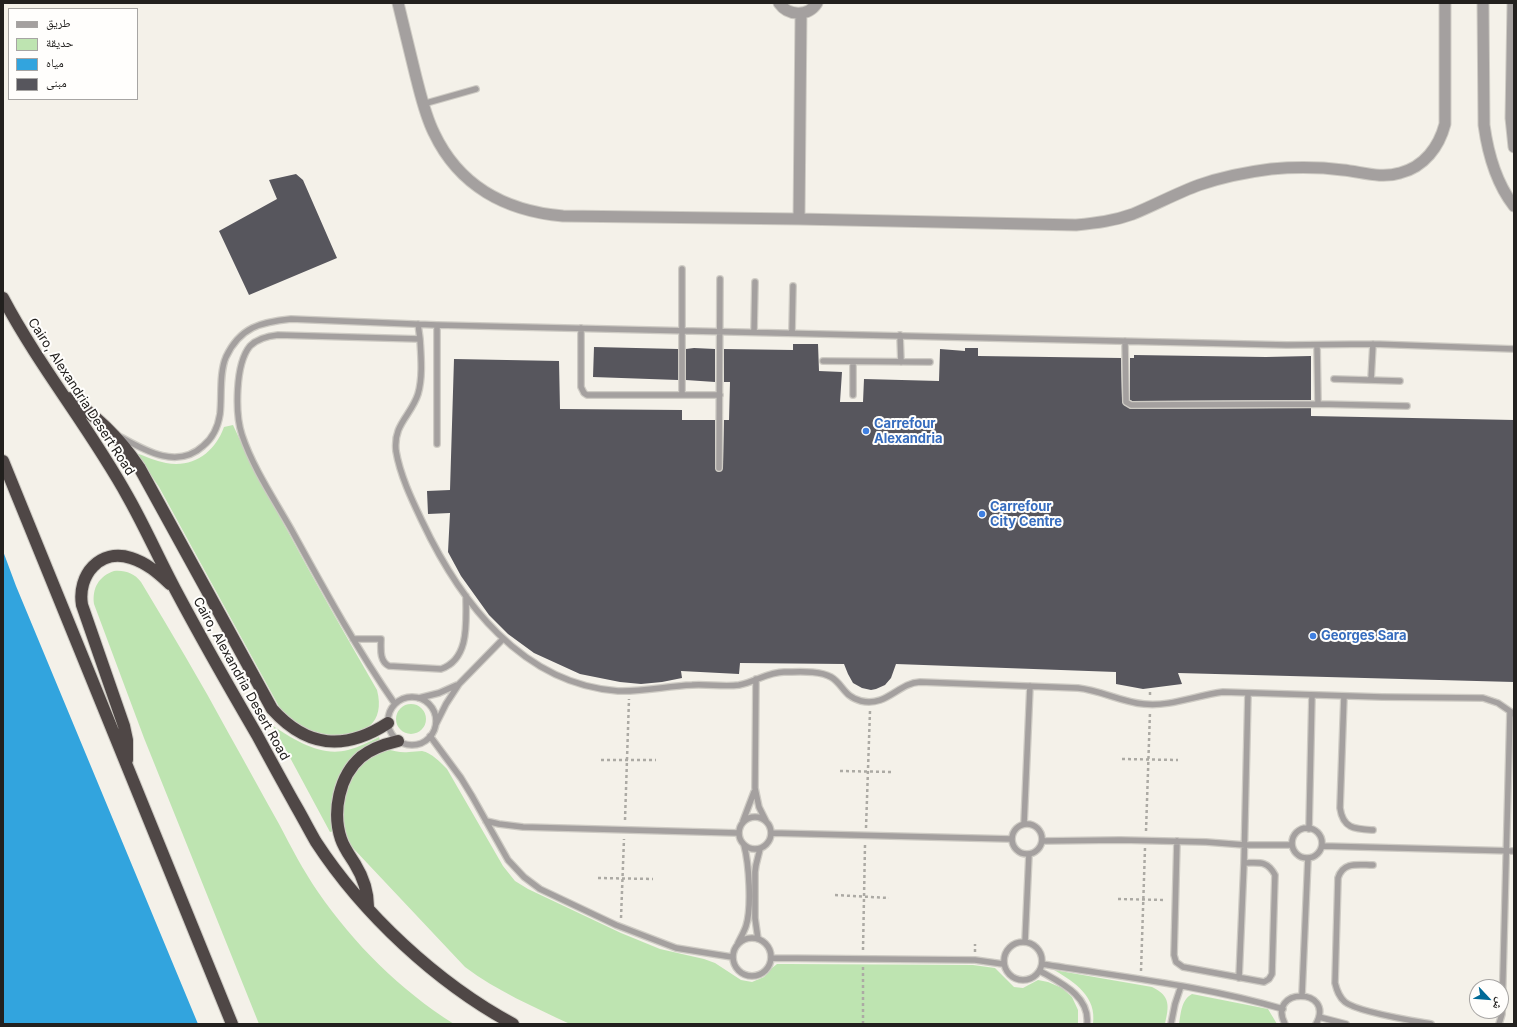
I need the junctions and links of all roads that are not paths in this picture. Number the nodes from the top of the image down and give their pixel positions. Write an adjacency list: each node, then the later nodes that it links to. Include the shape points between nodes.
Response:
1 (398, 3): 10 (street)
2 (779, 3): 7 (street, via 791,13)
3 (817, 3): 7 (street, via 810,10)
4 (1445, 3): 13 (street, via 1446,112 1442,135 1421,163 1400,173 1377,175 1343,170 1271,169 1199,185 1132,214 1092,224)
5 (1483, 3): 12 (street, via 1484,125 1497,175)
6 (1513, 3): 8 (street)
7 (801, 13): 13 (street)
8 (1513, 47): 11 (street, via 1511,118)
9 (476, 88): 10 (lane)
10 (423, 104): 13 (street, via 440,145 468,179 493,196 524,210 563,216)
11 (1514, 147)
12 (1514, 206)
13 (799, 218)
14 (682, 269): 22 (lane)
15 (720, 279): 23 (lane)
16 (755, 282): 24 (lane)
17 (793, 286): 25 (lane)
18 (3, 298): 39 (highway, Cairo, Alexandria Desert Road, via 33,351)
19 (418, 324): 20 (lane); 27 (lane); 45 (lane, via 291,319 252,327 237,340 226,357 218,425 208,442 192,454 178,457 163,456 140,447)
20 (437, 325): 21 (lane); 46 (lane)
21 (581, 328): 22 (lane); 40 (lane, via 581,387 584,393)
22 (682, 331): 23 (lane); 40 (lane)
23 (720, 331): 24 (lane); 41 (lane)
24 (754, 332): 25 (lane)
25 (792, 333): 26 (lane)
26 (900, 335): 28 (lane); 34 (lane)
27 (420, 339): 50 (lane, via 418,394 401,422 396,437 396,452 407,486 431,540 449,573); 52 (lane, via 278,335 266,337 251,346 242,363 237,401 247,448)
28 (1125, 340): 30 (lane); 43 (lane, via 1126,402 1131,405)
29 (1373, 344): 30 (lane); 31 (lane); 37 (lane)
30 (1317, 345): 43 (lane)
31 (1514, 350)
32 (823, 361): 33 (lane)
33 (853, 362): 34 (lane); 42 (lane)
34 (901, 362): 35 (lane)
35 (930, 362)
36 (1334, 379): 37 (lane)
37 (1371, 380): 38 (lane)
38 (1400, 381)
39 (63, 395): 45 (highway); 49 (highway, Cairo, Alexandria Desert Road, via 119,481)
40 (682, 395): 41 (lane)
41 (720, 395): 48 (lane)
42 (853, 395)
43 (1318, 404): 44 (lane)
44 (1407, 406)
45 (108, 428): 62 (highway, via 139,467 272,709 279,717 304,735 333,742 359,738)
46 (437, 444)
47 (3, 461): 66 (highway)
48 (720, 468)
49 (175, 589): 66 (highway, via 148,566 121,556 112,556 96,564 89,570 81,587 83,609 121,713); 90 (highway, Cairo, Alexandria Desert Road, via 315,841)
50 (466, 596): 51 (lane); 52 (lane, via 463,643 456,660 449,667 440,669 389,666 382,660 381,638)
51 (503, 638): 53 (lane, via 525,657 553,674 602,689 629,691 692,685 733,686); 54 (lane)
52 (353, 639): 60 (lane)
53 (756, 679): 55 (lane, via 779,672 826,675 835,680 853,698 862,701 890,696 914,682); 67 (lane)
54 (459, 684): 59 (lane, via 440,693); 63 (lane)
55 (1030, 686): 56 (lane, via 1087,689 1143,704 1161,704 1211,693); 71 (lane)
56 (1248, 693): 57 (lane); 80 (lane)
57 (1312, 695): 58 (lane); 72 (lane)
58 (1344, 696): 61 (lane, via 1483,698 1498,703); 73 (lane, via 1341,815 1344,822 1350,826)
59 (419, 698): 60 (lane, via 406,698); 63 (lane, via 431,707 436,721)
60 (395, 704): 62 (lane, via 391,709)
61 (1512, 713): 84 (lane)
62 (388, 723): 65 (lane, via 389,730)
63 (435, 728): 64 (lane)
64 (430, 736): 65 (lane, via 418,744 404,744); 68 (lane, via 461,778)
65 (398, 741): 90 (highway, via 375,748 360,758 344,782 338,801 341,838 363,880)
66 (127, 767): 104 (highway)
67 (755, 788): 69 (lane, via 759,807); 70 (lane)
68 (486, 821): 74 (lane, via 523,828); 94 (lane, via 508,860 533,885 621,927 676,948)
69 (766, 821): 70 (lane, via 755,817); 75 (lane)
70 (743, 822): 74 (lane)
71 (1024, 824): 76 (lane, via 1013,832); 77 (lane, via 1031,824 1037,828)
72 (1309, 829): 81 (lane, via 1297,833); 82 (lane, via 1318,833)
73 (1373, 830)
74 (738, 833): 79 (lane)
75 (771, 833): 76 (lane); 83 (lane, via 768,843)
76 (1012, 839): 86 (lane, via 1017,851)
77 (1042, 840): 78 (lane); 86 (lane, via 1040,847)
78 (1177, 841): 80 (lane); 99 (lane, via 1174,956 1176,962 1183,967)
79 (744, 845): 83 (lane, via 754,850); 93 (lane, via 748,864 748,910 746,926)
80 (1245, 845): 81 (lane); 88 (lane)
81 (1292, 845): 87 (lane, via 1297,855)
82 (1322, 846): 84 (lane); 87 (lane, via 1317,854)
83 (760, 849): 91 (lane, via 755,872 755,918)
84 (1506, 850): 85 (lane); 112 (lane, via 1502,1014)
85 (1514, 851)
86 (1029, 854): 92 (lane)
87 (1308, 858): 101 (lane)
88 (1244, 863): 99 (lane); 99 (lane, via 1265,863 1275,875 1272,974 1264,982)
89 (1372, 865): 111 (lane, via 1351,865 1339,873 1335,983 1337,990 1340,997 1351,1006)
90 (368, 907): 105 (highway, Cairo, Alexandria Desert Road, via 403,943 442,977)
91 (758, 938): 93 (lane, via 744,939); 95 (lane, via 768,946)
92 (1025, 942): 96 (lane, via 1011,946 1006,952); 97 (lane, via 1038,950 1042,956)
93 (738, 944): 94 (lane)
94 (732, 957): 95 (lane, via 737,969 748,976 755,976 766,970)
95 (771, 958): 96 (lane, via 975,960)
96 (1003, 964): 98 (lane, via 1008,973 1020,981 1035,977)
97 (1042, 964): 98 (lane); 100 (lane)
98 (1040, 971): 106 (lane, via 1074,992 1084,1004 1088,1016)
99 (1240, 978)
100 (1181, 986): 102 (lane); 107 (lane)
101 (1302, 995): 102 (lane, via 1292,997); 103 (lane, via 1316,1003)
102 (1283, 1009): 108 (lane, via 1283,1020)
103 (1319, 1017): 109 (lane); 110 (lane)
104 (232, 1024)
105 (513, 1024)
106 (1087, 1024)
107 (1171, 1024)
108 (1286, 1024)
109 (1316, 1024)
110 (1346, 1024)
111 (1431, 1024)
112 (1499, 1024)

